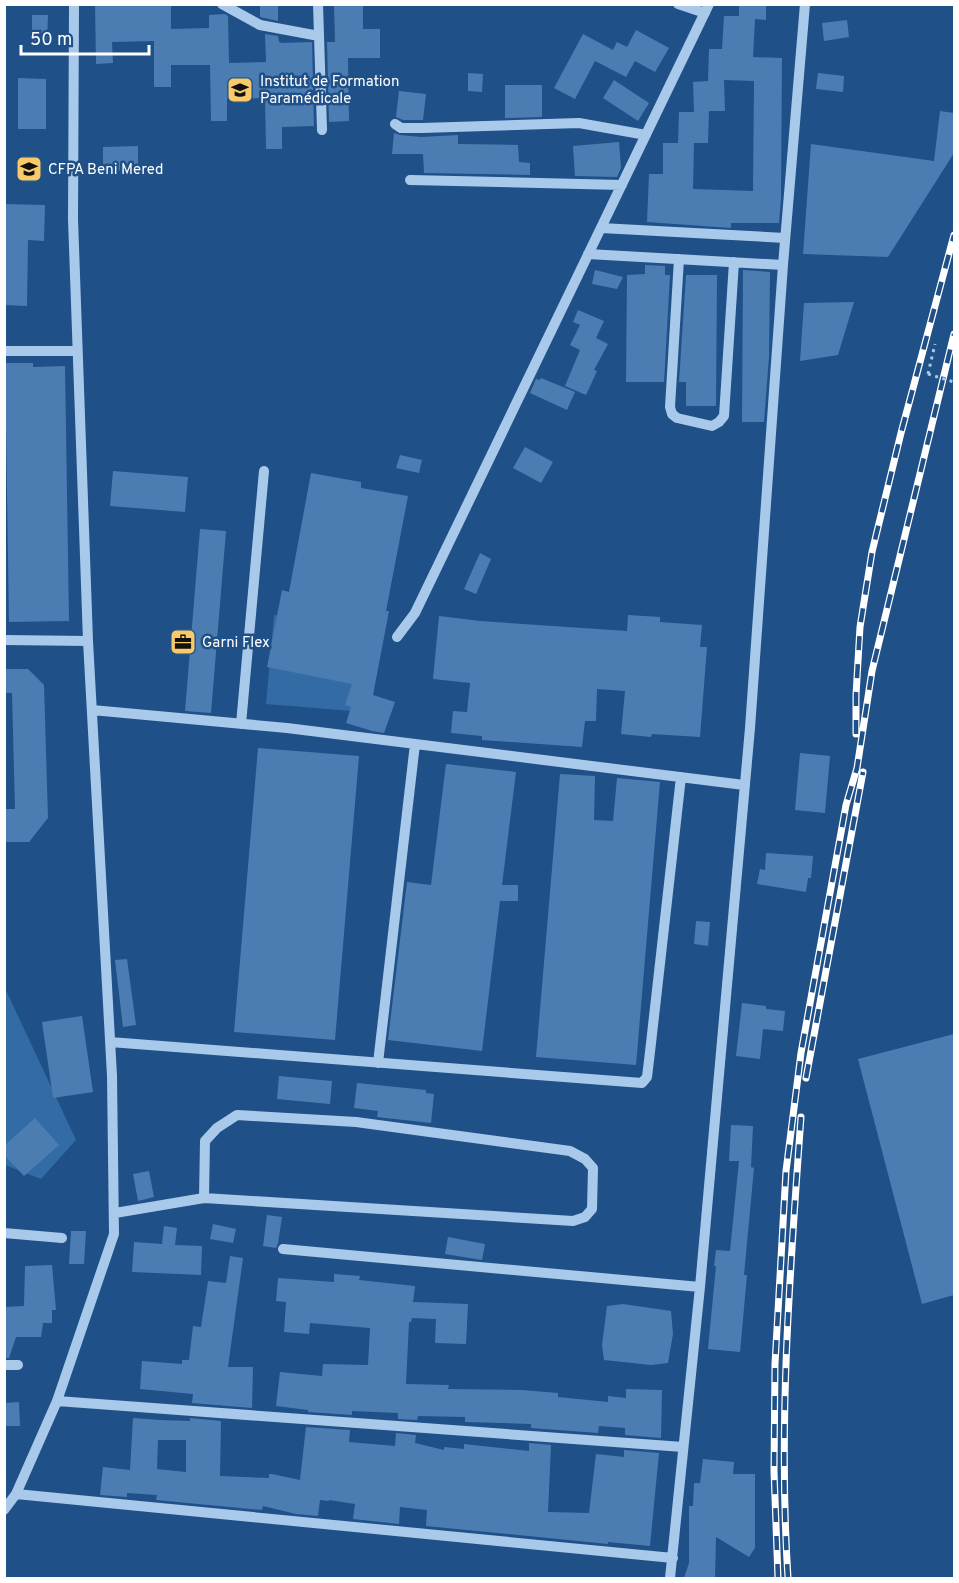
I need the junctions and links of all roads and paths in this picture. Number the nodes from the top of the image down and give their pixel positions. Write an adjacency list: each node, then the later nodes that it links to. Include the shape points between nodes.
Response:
1 (74, 4): 21 (street)
2 (222, 4): 7 (street, via 260,26)
3 (318, 4): 7 (street)
4 (678, 4): 6 (street)
5 (804, 4): 14 (street)
6 (707, 9): 10 (street)
7 (319, 36): 9 (street)
8 (394, 124): 10 (street, via 422,128 579,123)
9 (322, 130)
10 (646, 135): 12 (street)
11 (410, 180): 12 (street)
12 (622, 185): 13 (street)
13 (601, 228): 14 (street); 15 (street)
14 (785, 238): 18 (street)
15 (588, 254): 16 (street); 24 (street, via 415,613)
16 (679, 259): 17 (street); 17 (street, via 670,407 677,418 712,426 724,416)
17 (734, 262): 18 (street)
18 (783, 265): 31 (street)
19 (935, 344): 22 (path, bridge, via 928,374)
20 (4, 351): 21 (street)
21 (77, 351): 26 (street)
22 (954, 382)
23 (264, 471): 28 (street)
24 (397, 637)
25 (4, 640): 26 (street)
26 (88, 641): 27 (street)
27 (92, 710): 28 (street); 32 (street)
28 (241, 724): 29 (street)
29 (415, 744): 30 (street); 33 (street)
30 (681, 777): 31 (street); 33 (street, via 647,1077 642,1083)
31 (744, 785): 39 (street)
32 (110, 1042): 33 (street); 35 (street)
33 (378, 1063)
34 (204, 1198): 34 (street, via 573,1221 585,1217 592,1209 593,1168 570,1151 356,1122 237,1115 205,1140); 35 (street)
35 (115, 1213): 42 (street, via 114,1234)
36 (4, 1233): 37 (street)
37 (62, 1238)
38 (283, 1249): 39 (street)
39 (700, 1287): 43 (street)
40 (4, 1365): 41 (street)
41 (18, 1365)
42 (57, 1401): 43 (street); 44 (street)
43 (683, 1447): 46 (street)
44 (16, 1494): 45 (street); 46 (street)
45 (4, 1510)
46 (673, 1558): 47 (street)
47 (670, 1578)

